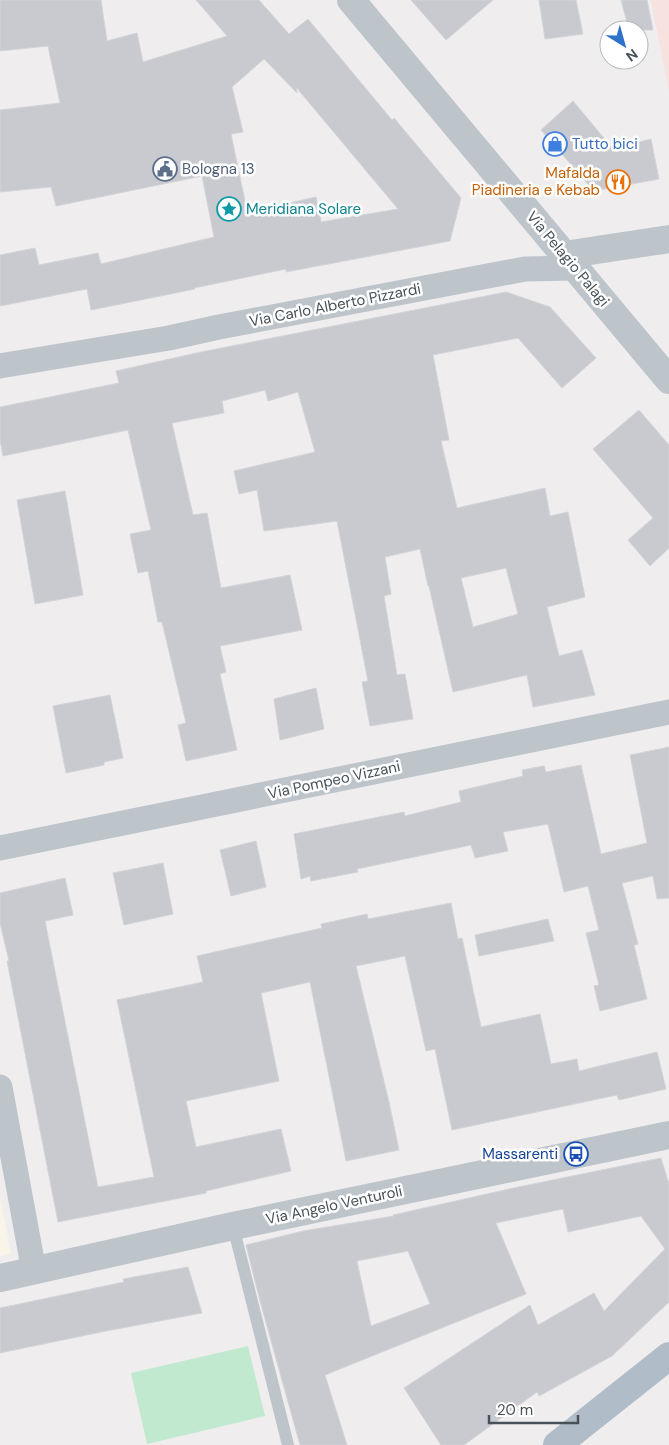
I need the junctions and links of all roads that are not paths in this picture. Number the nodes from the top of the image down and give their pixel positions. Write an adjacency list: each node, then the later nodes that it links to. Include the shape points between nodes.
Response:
1 (351, 0): 3 (street, Via Pelagio Palagi)
2 (669, 240): 3 (street, Via Carlo Alberto Pizzardi)
3 (570, 262): 4 (street, Via Carlo Alberto Pizzardi, via 169,338); 5 (street, Via Pelagio Palagi)
4 (0, 366)
5 (669, 380)
6 (669, 712): 7 (street, Via Pompeo Vizzani)
7 (0, 848)
8 (0, 1086): 11 (street)
9 (669, 1135): 10 (street, Via Angelo Venturoli)
10 (233, 1226): 11 (street, Via Angelo Venturoli); 14 (lane)
11 (34, 1270): 12 (street, Via Angelo Venturoli)
12 (0, 1278)
13 (669, 1356): 15 (main road)
14 (288, 1445)
15 (557, 1445)

